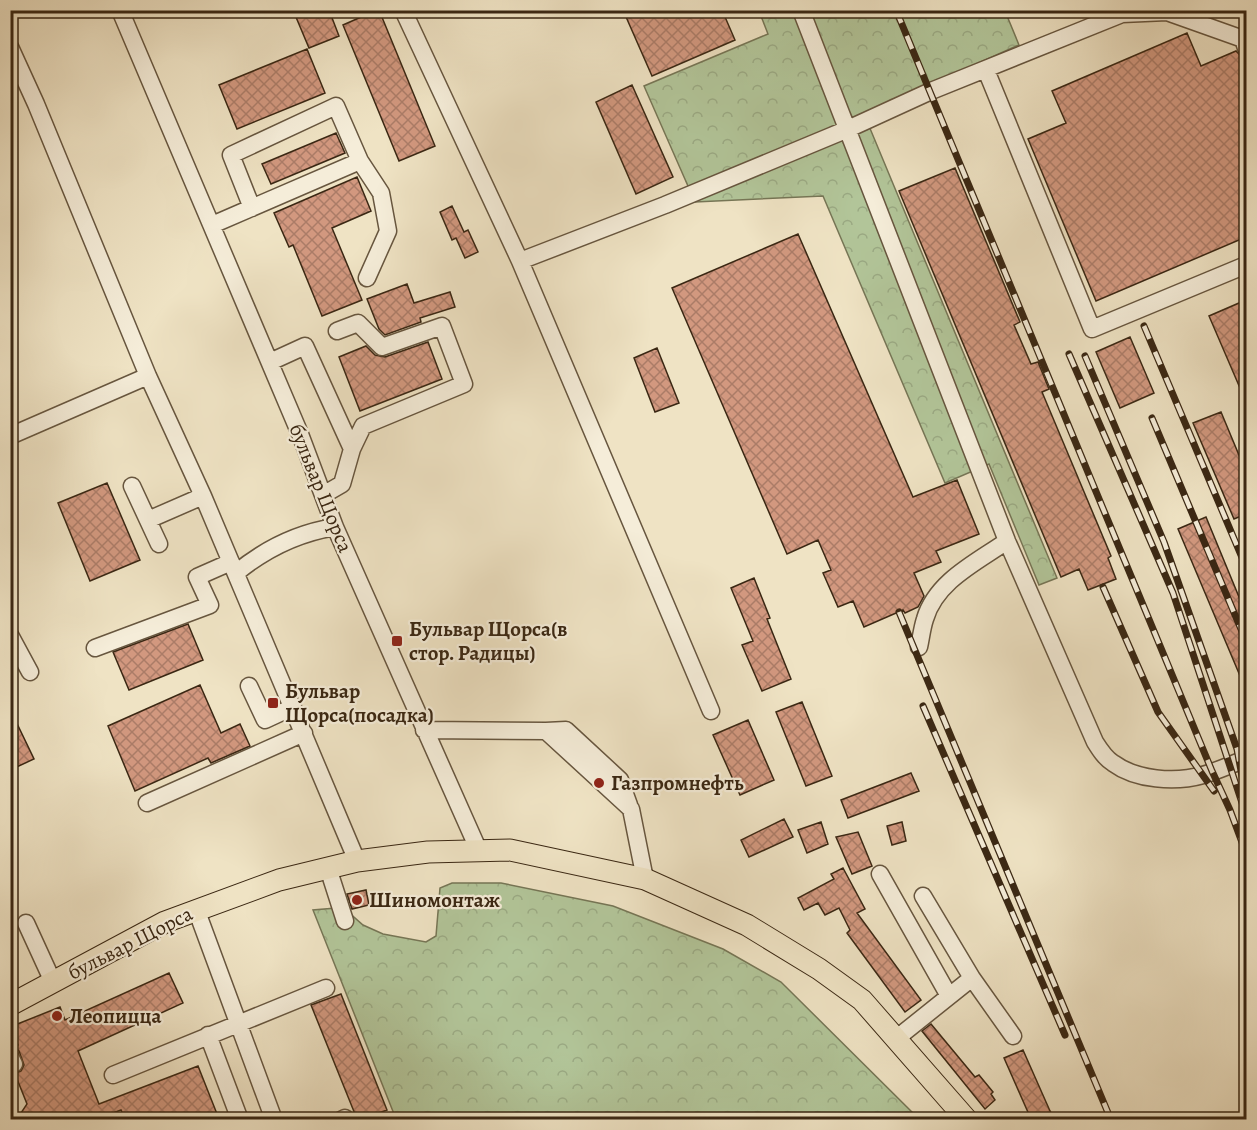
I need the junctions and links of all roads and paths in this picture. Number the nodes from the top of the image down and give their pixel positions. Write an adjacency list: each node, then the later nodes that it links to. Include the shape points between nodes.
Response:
1 (120, 10): 11 (street, бульвар Щорса)
2 (403, 10): 12 (street)
3 (801, 10): 8 (street)
4 (1168, 11): 6 (street, via 1242,39); 7 (street, via 1122,14)
5 (10, 47): 17 (street)
6 (1246, 48)
7 (986, 70): 8 (street); 13 (street, via 1092,329)
8 (848, 129): 12 (street); 25 (street)
9 (360, 161): 10 (street); 10 (street, via 336,106 231,155); 14 (street, via 381,193 388,231)
10 (252, 208): 11 (street)
11 (212, 225): 16 (street, бульвар Щорса)
12 (520, 261): 34 (street)
13 (1246, 265)
14 (367, 278)
15 (337, 331): 19 (street, via 358,323 382,347 442,326 464,384 366,424)
16 (270, 362): 19 (street, via 305,346); 21 (street, бульвар Щорса)
17 (148, 375): 18 (street); 22 (street)
18 (10, 436)
19 (352, 449): 21 (street, via 342,484)
20 (132, 486): 23 (street)
21 (323, 495): 24 (street, бульвар Щорса)
22 (203, 496): 23 (street); 27 (street)
23 (148, 520): 26 (street)
24 (335, 527): 27 (street, via 309,531); 35 (street, бульвар Щорса)
25 (1007, 541): 29 (street, via 956,575 938,595 925,617); 37 (street, via 1095,742 1111,763 1137,775 1181,778 1204,775)
26 (159, 544)
27 (233, 567): 30 (street, via 197,577 210,605); 33 (street)
28 (10, 634): 31 (street)
29 (919, 647)
30 (95, 648)
31 (30, 672)
32 (249, 686): 33 (street, via 265,720)
33 (293, 707): 36 (street)
34 (711, 711)
35 (424, 730): 39 (street, бульвар Щорса); 43 (street, via 546,731 631,809)
36 (304, 733): 38 (street); 40 (street)
37 (1246, 759)
38 (147, 803)
39 (478, 851): 40 (main road, бульвар Щорса, via 428,852); 43 (main road, via 510,850)
40 (357, 861): 41 (main road, бульвар Щорса)
41 (328, 868): 45 (main road, бульвар Щорса, via 279,880); 46 (street)
42 (880, 874): 51 (street)
43 (645, 879): 56 (main road, via 747,925 819,969 862,1000)
44 (923, 897): 48 (street)
45 (196, 909): 49 (main road, бульвар Щорса); 53 (street)
46 (345, 921)
47 (26, 923): 49 (street)
48 (972, 978): 51 (street); 55 (street)
49 (52, 982): 52 (main road, бульвар Щорса)
50 (326, 988): 53 (street)
51 (949, 996): 56 (street)
52 (10, 1005)
53 (239, 1022): 54 (street); 61 (street)
54 (208, 1035): 59 (street); 60 (street)
55 (1013, 1036)
56 (897, 1038): 62 (main road)
57 (10, 1056): 58 (street, via 14,1064)
58 (10, 1065)
59 (113, 1075)
60 (240, 1119)
61 (274, 1119)
62 (967, 1119)

